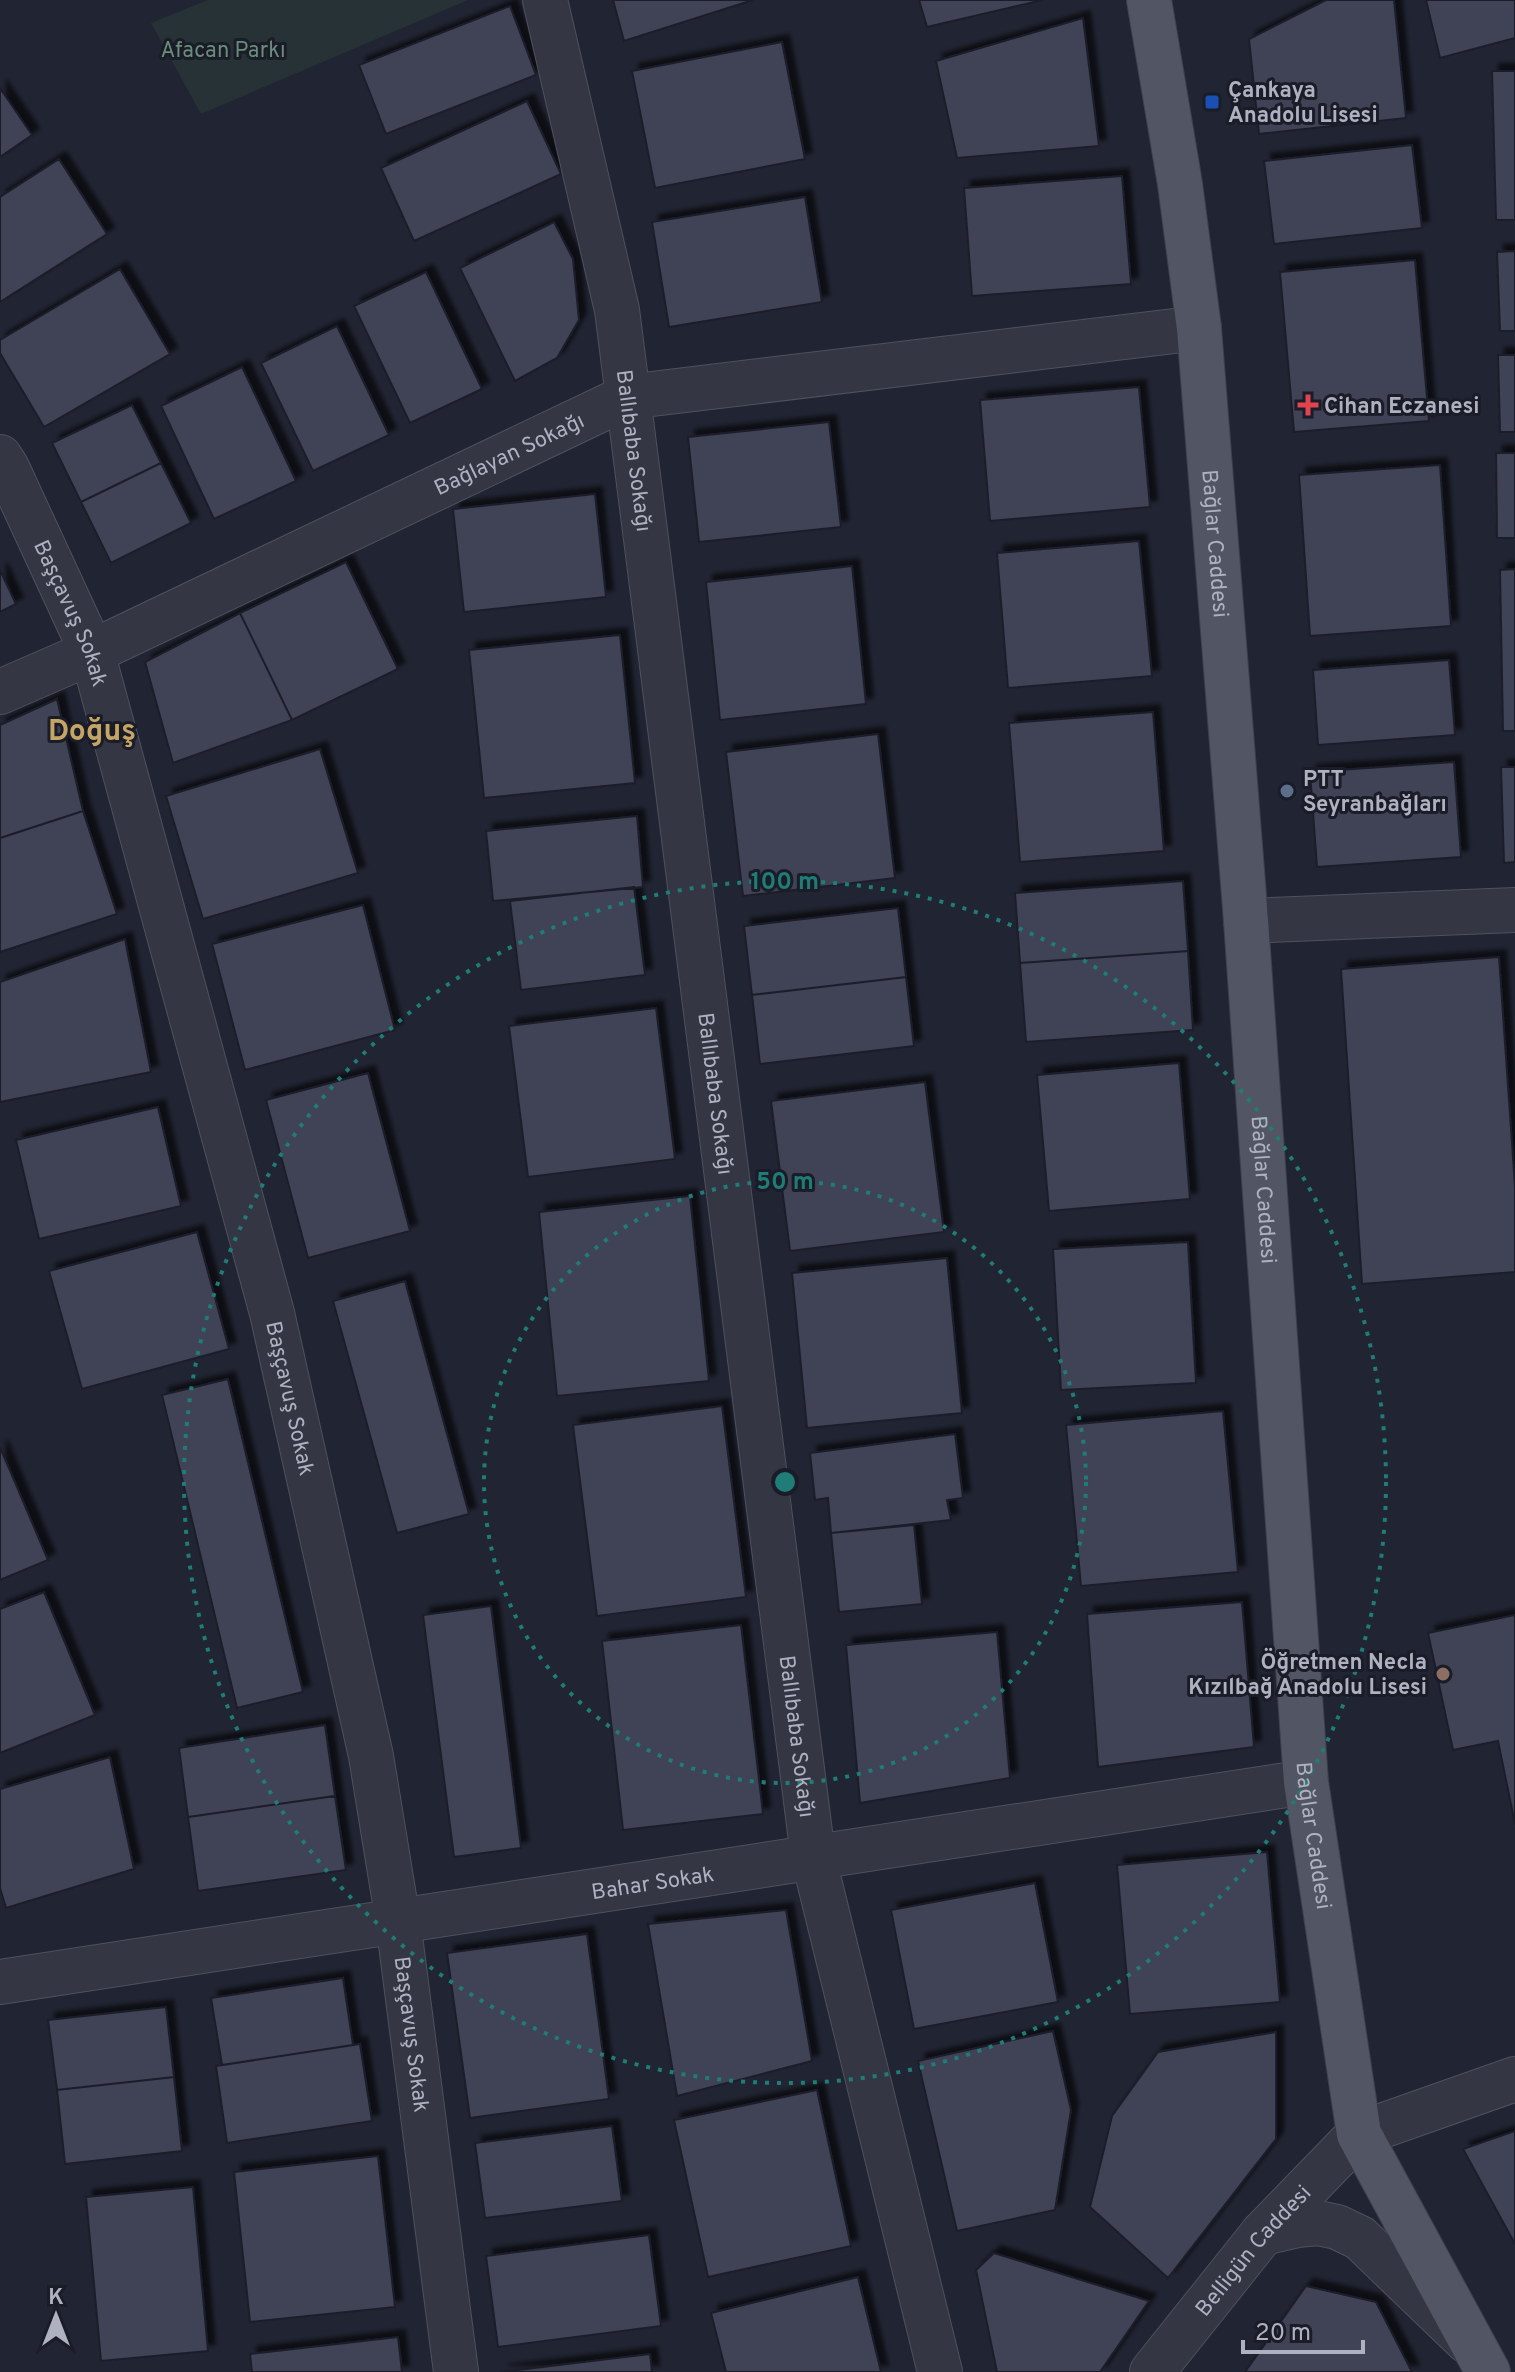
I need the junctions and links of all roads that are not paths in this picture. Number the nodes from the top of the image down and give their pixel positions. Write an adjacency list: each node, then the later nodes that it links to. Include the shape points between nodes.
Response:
1 (545, 0): 4 (street, Ballıbaba Sokağı, via 617,310)
2 (1152, 1): 3 (main road, Bağlar Caddesi)
3 (1199, 328): 4 (street, Bağlayan Sokağı); 9 (main road, Bağlar Caddesi)
4 (627, 397): 6 (street, Bağlayan Sokağı); 11 (street, Ballıbaba Sokağı)
5 (0, 457): 6 (street, Başçavuş Sokak)
6 (92, 652): 7 (street, Bağlayan Sokağı); 12 (street, Başçavuş Sokak, via 272,1313 371,1756)
7 (0, 692)
8 (1515, 910): 9 (street)
9 (1246, 921): 10 (main road, Bağlar Caddesi)
10 (1306, 1782): 11 (street, Bahar Sokak); 15 (main road, Bağlar Caddesi)
11 (813, 1856): 12 (street, Bahar Sokak); 19 (street, Ballıbaba Sokağı)
12 (398, 1921): 13 (street, Bahar Sokak); 18 (street, Başçavuş Sokak)
13 (0, 1982)
14 (1515, 2079): 15 (street)
15 (1359, 2134): 16 (street, Belligün Caddesi); 17 (main road, Bağlar Caddesi)
16 (1263, 2233): 17 (street, Bağlar Caddesi, via 1318,2223 1360,2238); 20 (street, Belligün Caddesi)
17 (1482, 2360)
18 (456, 2372)
19 (940, 2372)
20 (1152, 2372)

